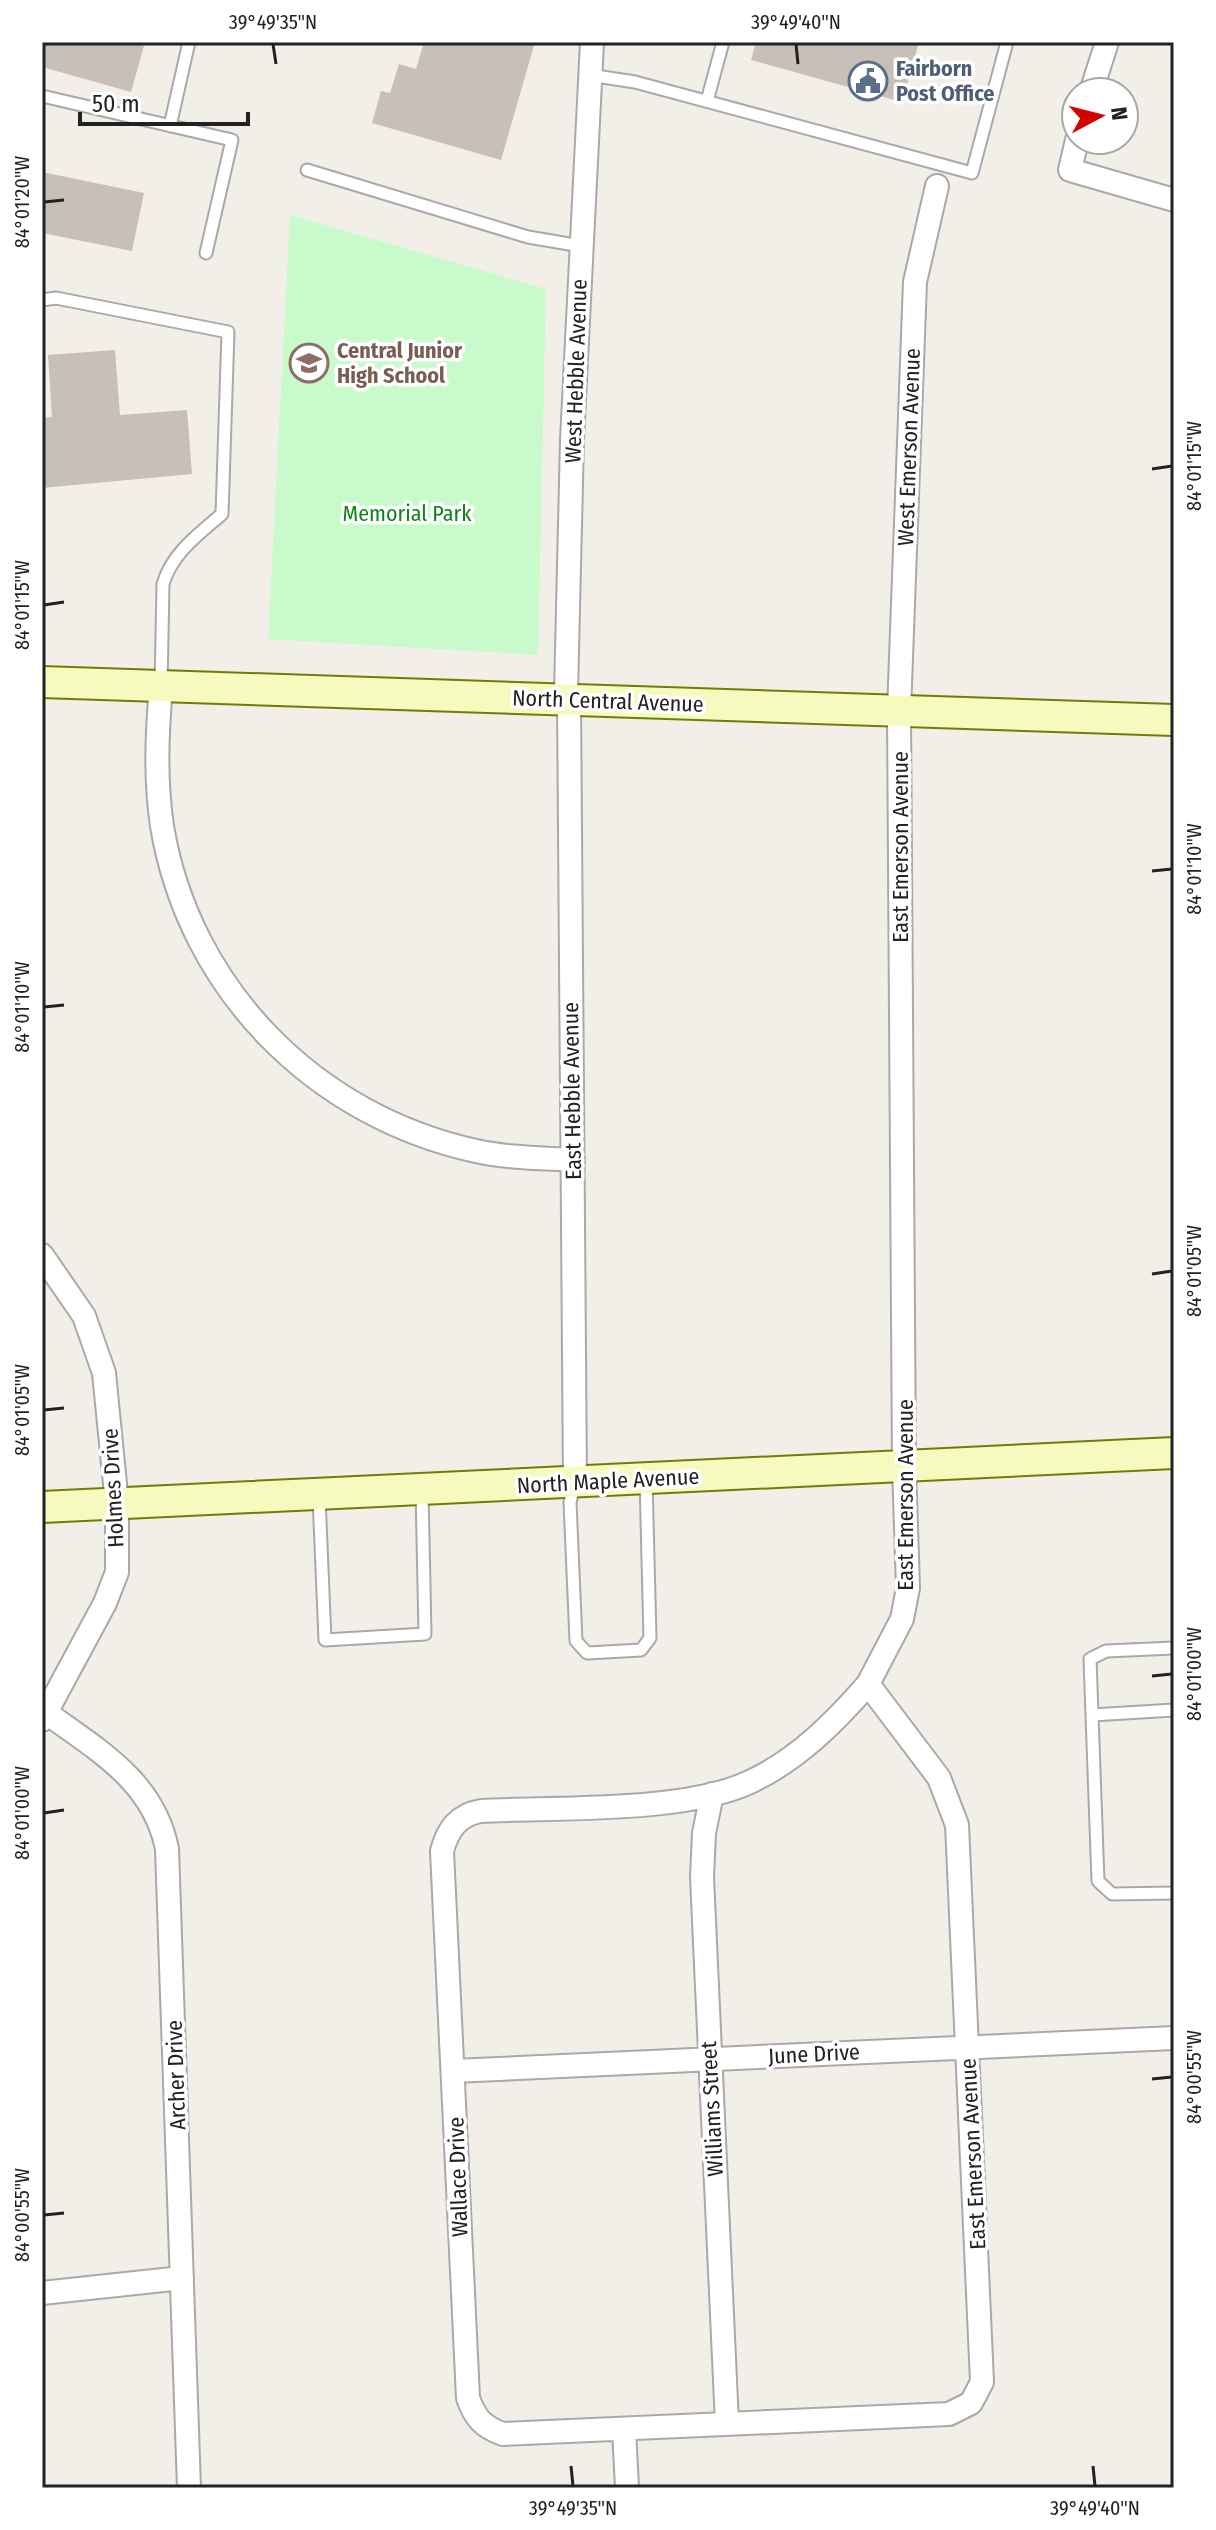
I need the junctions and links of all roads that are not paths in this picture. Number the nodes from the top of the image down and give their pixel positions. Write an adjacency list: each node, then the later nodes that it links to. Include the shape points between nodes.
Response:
1 (189, 42): 10 (lane)
2 (592, 42): 6 (street, West Hebble Avenue)
3 (723, 42): 9 (lane)
4 (1007, 42): 9 (lane, via 972,173)
5 (1107, 42): 7 (street)
6 (588, 75): 9 (lane); 15 (street, West Hebble Avenue)
7 (1096, 76)
8 (42, 96): 10 (lane)
9 (707, 101)
10 (170, 126): 16 (lane, via 232,140)
11 (1073, 156): 14 (street, via 1070,170)
12 (307, 170): 15 (lane, via 528,237)
13 (937, 186): 21 (street, West Emerson Avenue, via 915,282)
14 (1174, 200)
15 (581, 246): 20 (street, West Hebble Avenue)
16 (206, 253)
17 (42, 300): 19 (lane, via 56,298 228,332 222,514 167,571)
18 (42, 682): 19 (main road, North Central Avenue)
19 (161, 686): 20 (main road, North Central Avenue); 23 (street, via 157,780 172,871 206,953 254,1022 314,1079 390,1123 477,1151)
20 (569, 700): 21 (main road, North Central Avenue); 23 (street, East Hebble Avenue)
21 (899, 711): 22 (main road, North Central Avenue); 26 (street, East Emerson Avenue)
22 (1174, 720)
23 (573, 1160): 28 (street, East Hebble Avenue)
24 (42, 1255): 31 (street, Holmes Drive, via 67,1287 96,1345 109,1401)
25 (1174, 1453): 26 (main road, North Maple Avenue)
26 (904, 1466): 27 (main road, North Maple Avenue); 34 (street, East Emerson Avenue, via 908,1588 902,1619)
27 (646, 1479): 28 (main road, North Maple Avenue); 28 (lane, via 650,1638 641,1650 587,1653 576,1641 570,1502)
28 (575, 1483): 29 (main road, North Maple Avenue)
29 (422, 1490): 30 (main road, North Maple Avenue); 30 (lane, via 425,1634 325,1640)
30 (318, 1495): 31 (main road, North Maple Avenue)
31 (117, 1504): 32 (main road, North Maple Avenue); 37 (street, Holmes Drive, via 113,1585)
32 (42, 1507)
33 (1174, 1648): 36 (lane, via 1106,1651 1090,1659)
34 (868, 1684): 38 (street, Wallace Drive, via 796,1754 749,1783); 41 (street, East Emerson Avenue, via 939,1778 954,1812)
35 (1174, 1710): 36 (lane)
36 (1092, 1715): 39 (lane, via 1098,1881 1112,1894)
37 (45, 1717): 44 (street, Archer Drive, via 133,1778 153,1806 165,1838)
38 (712, 1794): 42 (street, Williams Street, via 702,1867); 43 (street, Wallace Drive, via 665,1802 481,1811 456,1822 442,1851)
39 (1174, 1893)
40 (1174, 2038): 41 (street, June Drive)
41 (968, 2047): 42 (street, June Drive); 46 (street, East Emerson Avenue)
42 (710, 2059): 43 (street, June Drive); 47 (street, Williams Street)
43 (453, 2071): 48 (street, Wallace Drive, via 472,2412 503,2434)
44 (182, 2278): 45 (street); 49 (street, Archer Drive)
45 (42, 2293)
46 (981, 2338): 47 (street, Wallace Drive, via 982,2382 961,2410)
47 (727, 2424): 48 (street, Wallace Drive)
48 (624, 2429): 50 (street)
49 (189, 2488)
50 (627, 2488)

